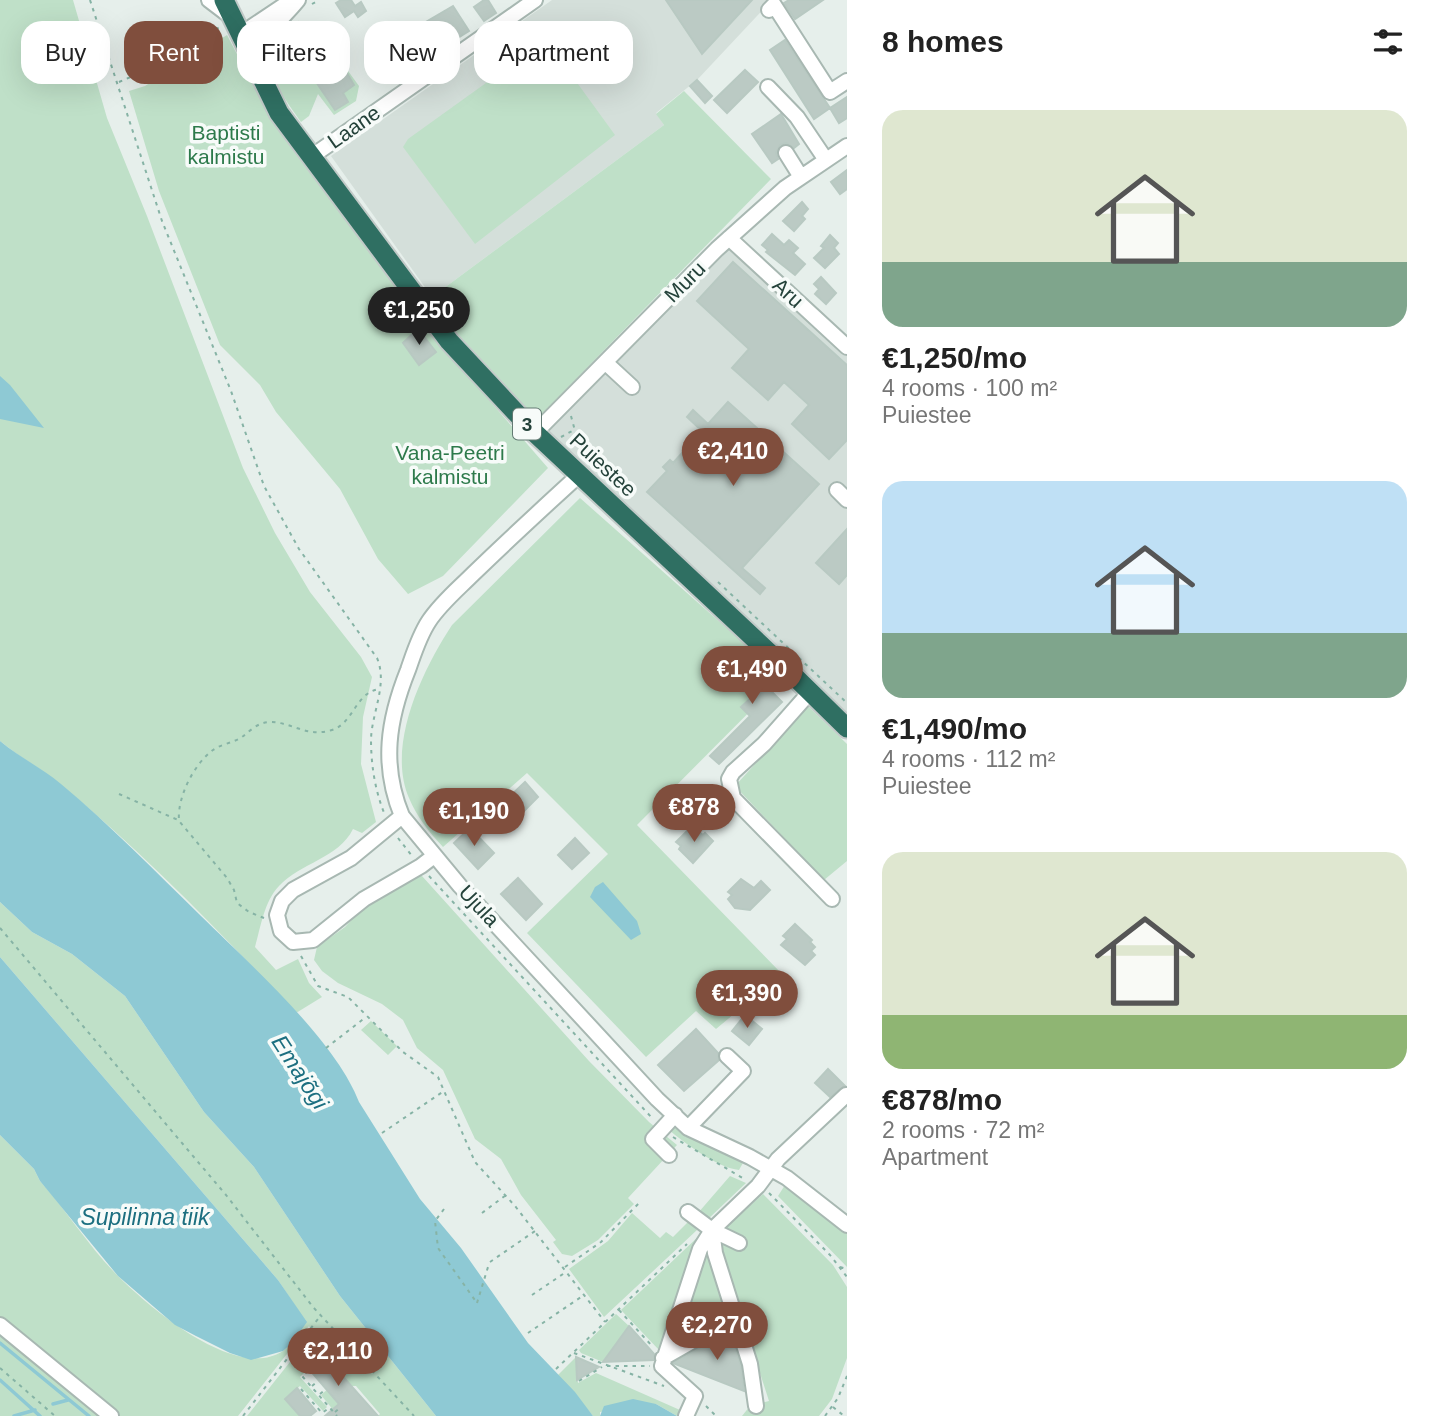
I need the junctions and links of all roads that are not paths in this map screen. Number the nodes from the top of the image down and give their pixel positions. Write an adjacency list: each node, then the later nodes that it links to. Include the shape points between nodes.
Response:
1 (209, 0): 6 (street)
2 (292, 0): 6 (street)
3 (535, 0): 13 (street, Laane)
4 (305, 2): 7 (street)
5 (774, 5): 8 (street, via 830,92)
6 (230, 19)
7 (283, 21)
8 (847, 81)
9 (264, 84): 13 (highway, Puiestee / 3)
10 (768, 87): 14 (street, via 797,117)
11 (847, 146): 14 (street, Muru)
12 (786, 153): 15 (street)
13 (311, 157): 20 (highway, Puiestee / 3, via 449,341)
14 (825, 160): 15 (street, Muru)
15 (802, 177): 16 (street, Muru)
16 (729, 238): 17 (street, Aru); 18 (street, Muru)
17 (847, 347)
18 (606, 363): 19 (street); 20 (street, Muru)
19 (632, 387)
20 (535, 433): 21 (highway, Puiestee / 3)
21 (581, 466): 22 (highway, Puiestee / 3); 24 (street, Ujula, via 443,604 419,639 399,692 387,750 390,782)
22 (810, 692): 23 (highway, Puiestee / 3); 26 (street, via 733,772 729,787 733,798)
23 (847, 728)
24 (402, 816): 25 (street, Ujula); 25 (street, via 351,858 293,890 279,907 277,923 286,938 313,940 363,899)
25 (434, 856): 29 (street, Ujula)
26 (832, 898)
27 (727, 1056): 30 (street, via 743,1071)
28 (846, 1095): 32 (street)
29 (674, 1115): 30 (street, Ujula); 31 (street, via 653,1139)
30 (688, 1128): 32 (street, Ujula)
31 (669, 1156)
32 (770, 1168): 34 (street, Ujula); 35 (street, via 758,1186)
33 (688, 1212): 35 (street)
34 (847, 1225)
35 (708, 1229): 36 (street); 37 (street); 39 (street)
36 (739, 1243)
37 (735, 1317): 39 (street); 40 (street, via 750,1364)
38 (0, 1325): 41 (street)
39 (662, 1362): 42 (street, via 695,1396)
40 (756, 1406)
41 (111, 1416)
42 (686, 1416)

